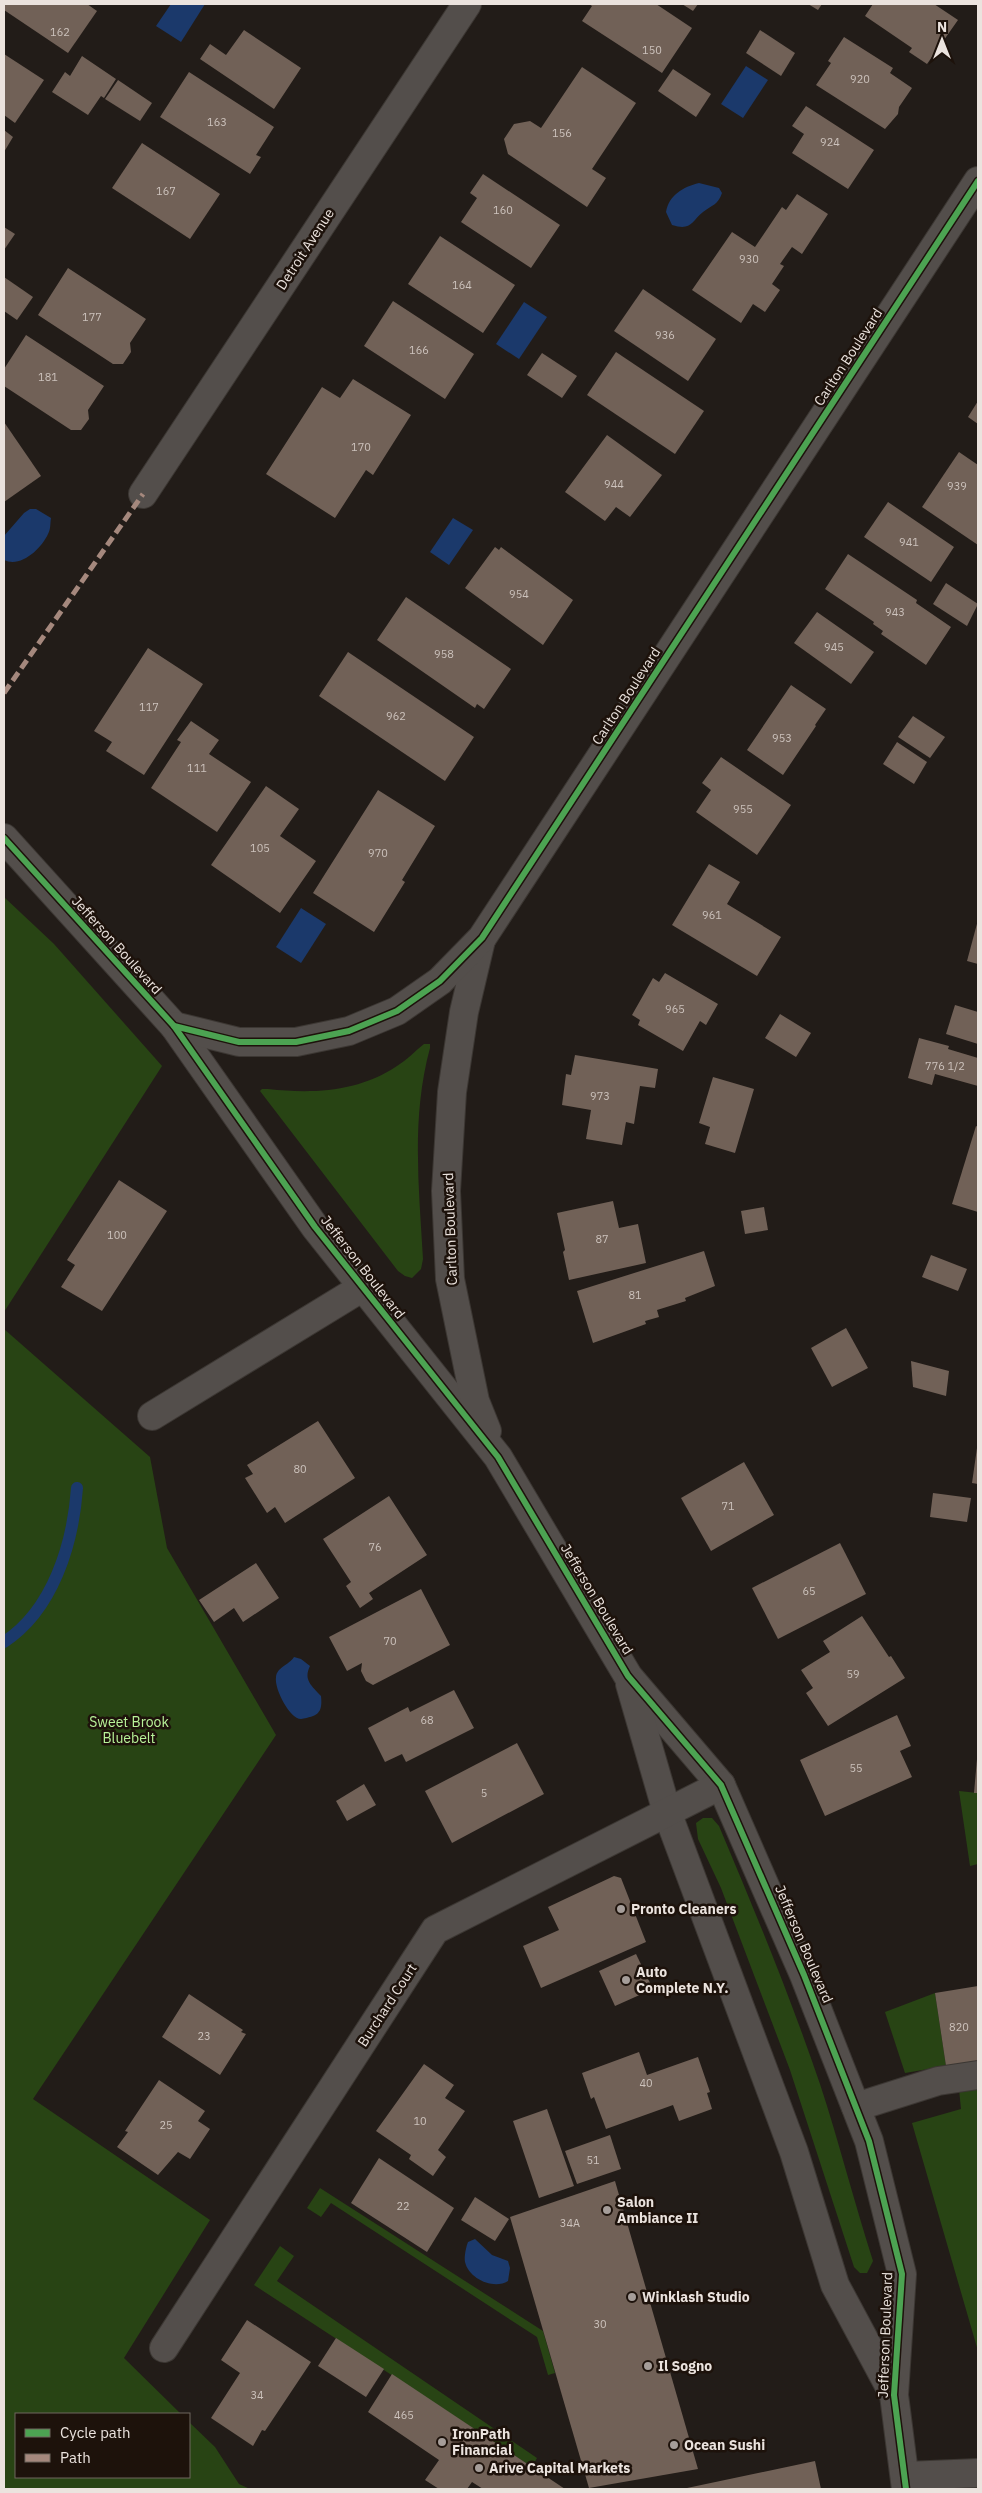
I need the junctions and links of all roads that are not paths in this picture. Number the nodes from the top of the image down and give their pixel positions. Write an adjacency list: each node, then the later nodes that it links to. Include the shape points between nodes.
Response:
1 (467, 4): 3 (street, Detroit Avenue)
2 (978, 181): 5 (street, Carlton Boulevard)
3 (143, 494)
4 (4, 838): 6 (street, Jefferson Boulevard)
5 (482, 938): 6 (street, Carlton Boulevard, via 440,981 397,1011 349,1031 296,1042 239,1042); 9 (street, Carlton Boulevard, via 464,1012 452,1092 446,1191 450,1279 475,1402)
6 (174, 1026): 7 (street, Jefferson Boulevard, via 315,1227)
7 (363, 1287): 8 (street); 9 (street, Jefferson Boulevard)
8 (152, 1416)
9 (498, 1457): 10 (street, Jefferson Boulevard)
10 (628, 1676): 11 (street, Jefferson Boulevard); 12 (street, Jefferson Boulevard)
11 (721, 1785): 12 (street, Burchard Court); 14 (street, Jefferson Boulevard, via 804,1975)
12 (667, 1812): 15 (street, Burchard Court, via 436,1930); 16 (street, Jefferson Boulevard, via 788,2134 835,2284)
13 (978, 2076): 14 (street, via 928,2084)
14 (856, 2107): 16 (street, Jefferson Boulevard, via 869,2141 902,2274)
15 (164, 2348)
16 (894, 2395): 18 (street, Jefferson Boulevard)
17 (978, 2473): 18 (street)
18 (906, 2483)

